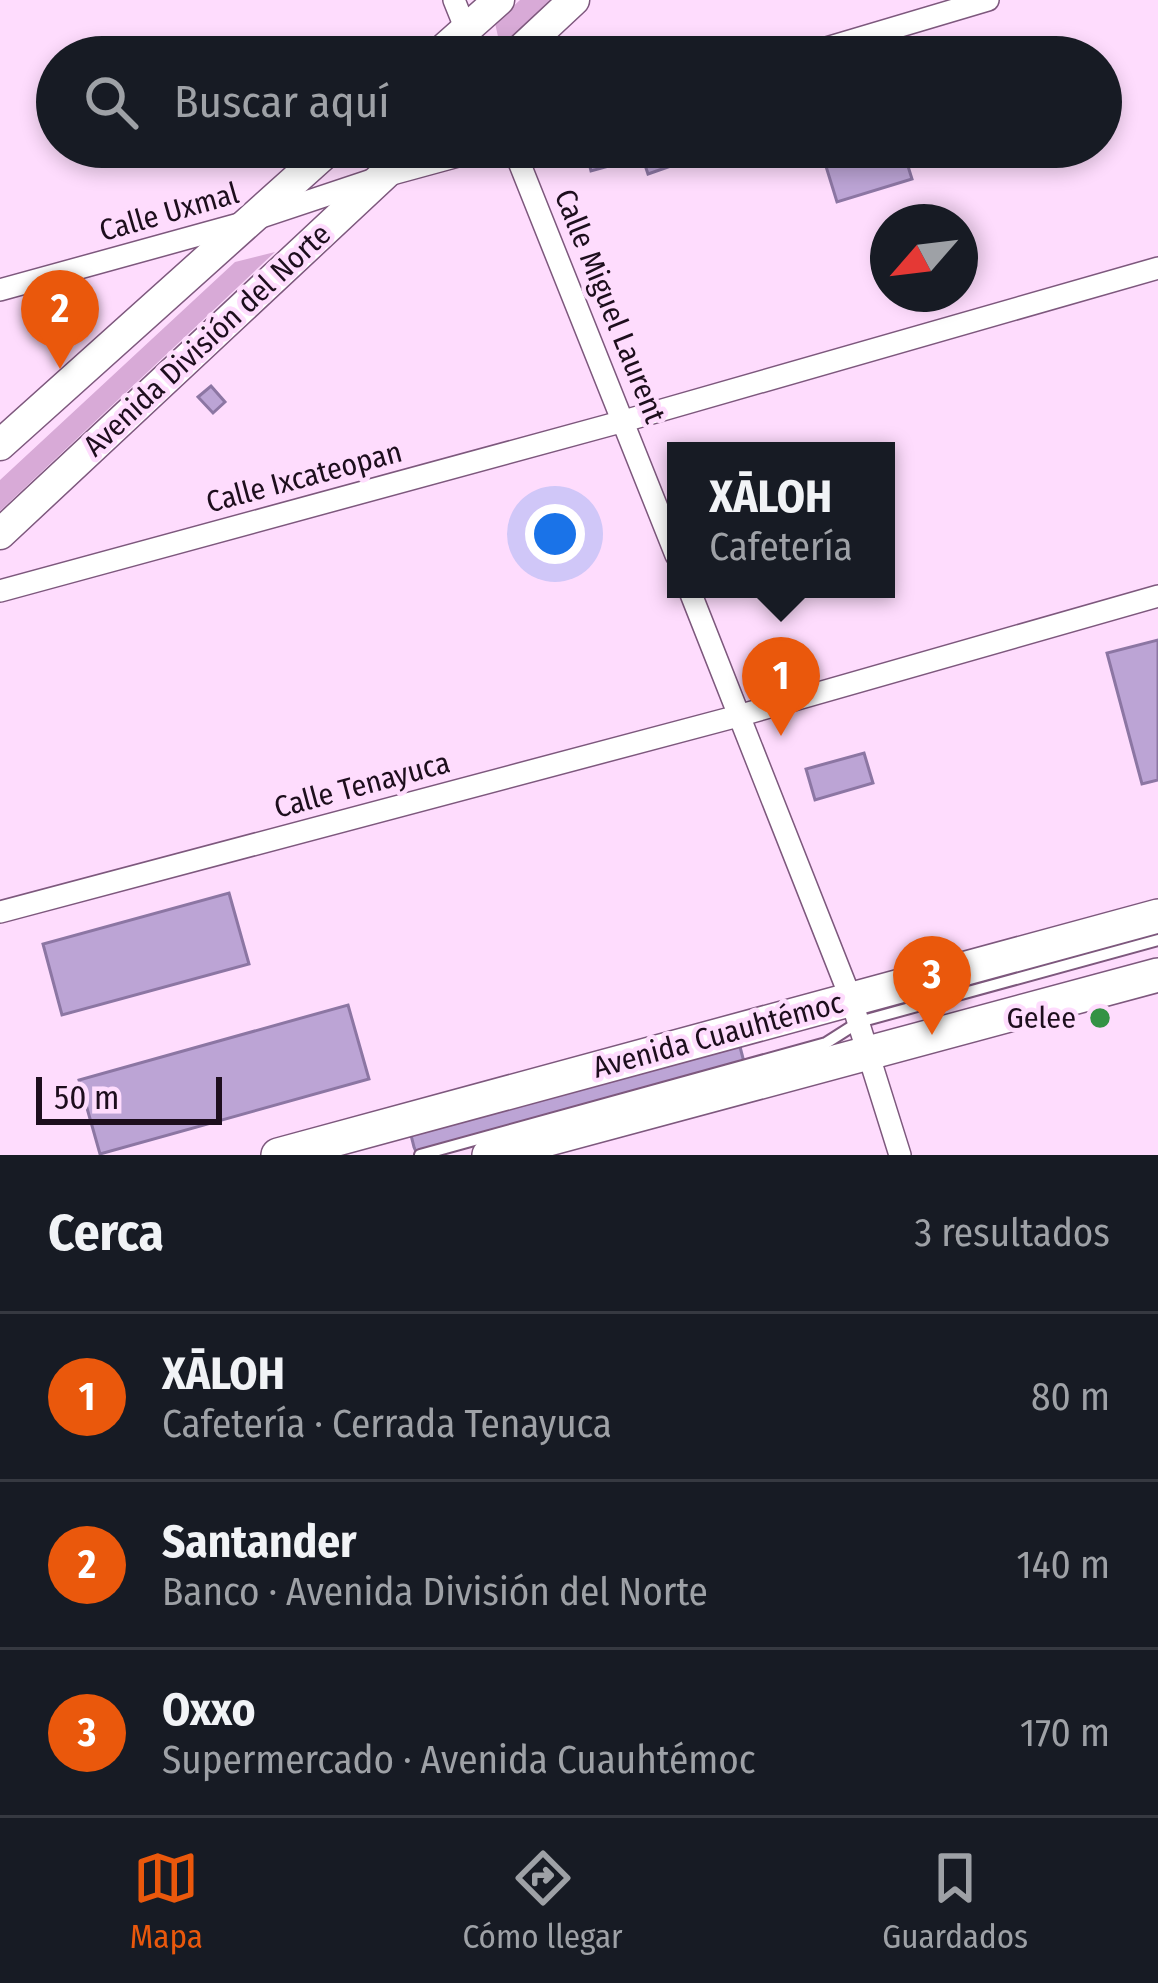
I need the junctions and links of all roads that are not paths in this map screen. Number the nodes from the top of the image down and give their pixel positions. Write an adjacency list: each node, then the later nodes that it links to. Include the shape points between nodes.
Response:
1 (454, 0): 5 (street)
2 (499, 0): 6 (main road)
3 (574, 0): 7 (main road)
4 (988, 0): 8 (street)
5 (468, 36)
6 (476, 36)
7 (535, 36)
8 (867, 36)
9 (308, 168): 14 (main road, Avenida División del Norte)
10 (391, 168): 13 (main road, Avenida División del Norte)
11 (414, 168): 13 (street, Calle Uxmal)
12 (522, 168): 17 (street, Calle Miguel Laurent)
13 (381, 177): 14 (street, Calle Uxmal); 20 (main road, Avenida División del Norte)
14 (246, 222): 16 (street, Calle Uxmal); 18 (main road, Avenida División del Norte)
15 (1158, 268): 17 (street, Calle Ixcateopan)
16 (0, 290)
17 (624, 421): 19 (street, Calle Miguel Laurent); 21 (street, Calle Ixcateopan)
18 (0, 445)
19 (667, 532)
20 (0, 534)
21 (0, 591)
22 (1158, 596): 24 (street, Calle Tenayuca)
23 (693, 598): 24 (street)
24 (739, 716): 25 (street, Calle Tenayuca); 29 (street)
25 (0, 912)
26 (1158, 916): 29 (main road, Avenida Cuauhtémoc)
27 (1158, 940): 29 (lane)
28 (1158, 975): 29 (main road, Avenida Cuauhtémoc)
29 (860, 1025): 30 (lane, via 818,1019); 31 (main road, Avenida Cuauhtémoc); 32 (lane, via 826,1043); 33 (main road, Avenida Cuauhtémoc); 34 (street)
30 (355, 1148)
31 (278, 1155)
32 (420, 1155)
33 (489, 1155)
34 (900, 1155)

